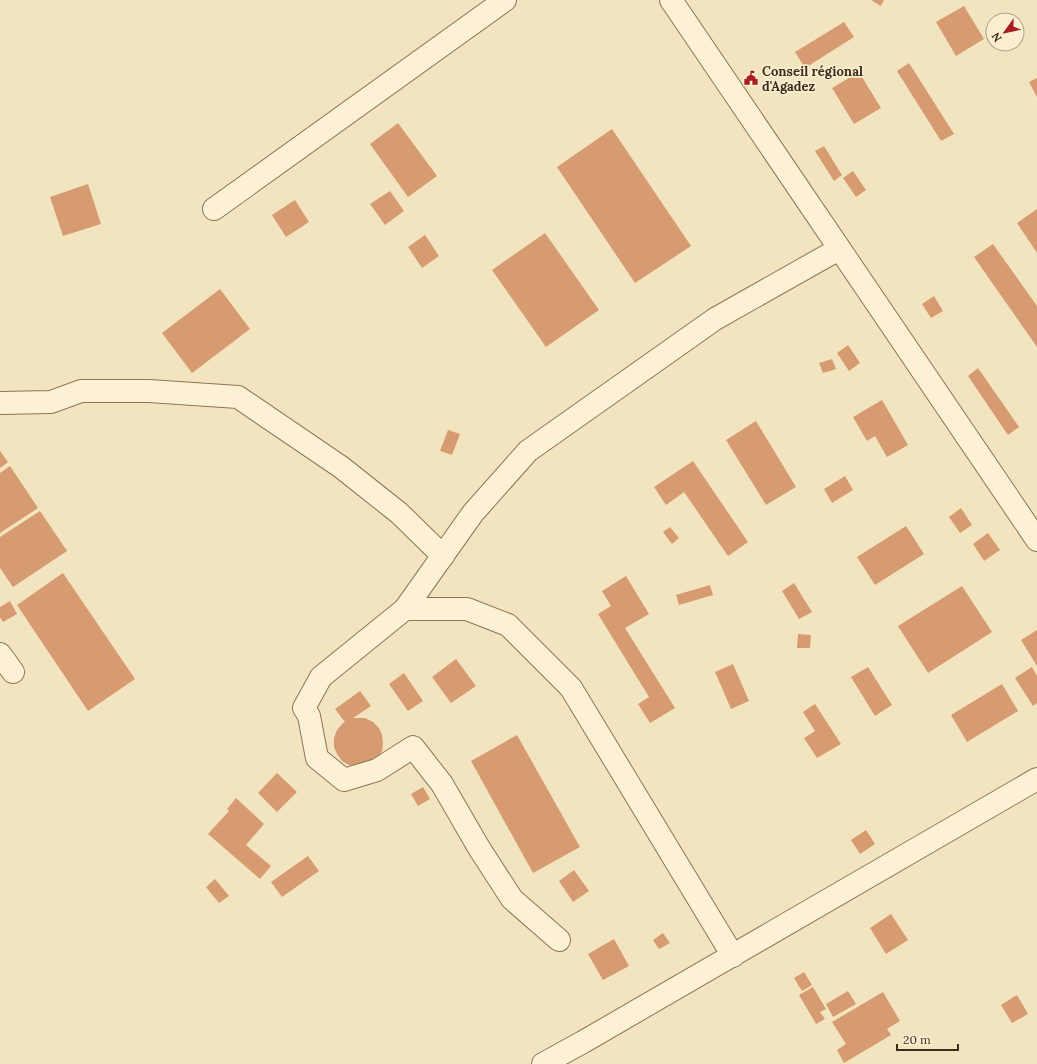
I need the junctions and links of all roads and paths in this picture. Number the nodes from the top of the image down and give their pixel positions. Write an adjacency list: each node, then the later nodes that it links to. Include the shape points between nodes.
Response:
1 (505, 0): 3 (street)
2 (670, 0): 4 (street)
3 (214, 209)
4 (839, 248): 6 (street); 7 (street, via 715,319 528,451 473,513)
5 (0, 403): 7 (street, via 51,402 82,391 149,391 238,397 341,467 399,512)
6 (1037, 540)
7 (443, 556): 8 (street)
8 (405, 609): 12 (street, via 321,677 304,708 317,758 344,780 377,770 412,747 442,784 512,899); 13 (street, via 467,610 508,625 571,688)
9 (0, 654): 10 (street)
10 (13, 672)
11 (1037, 779): 13 (street)
12 (559, 940)
13 (733, 956): 14 (street)
14 (543, 1064)

